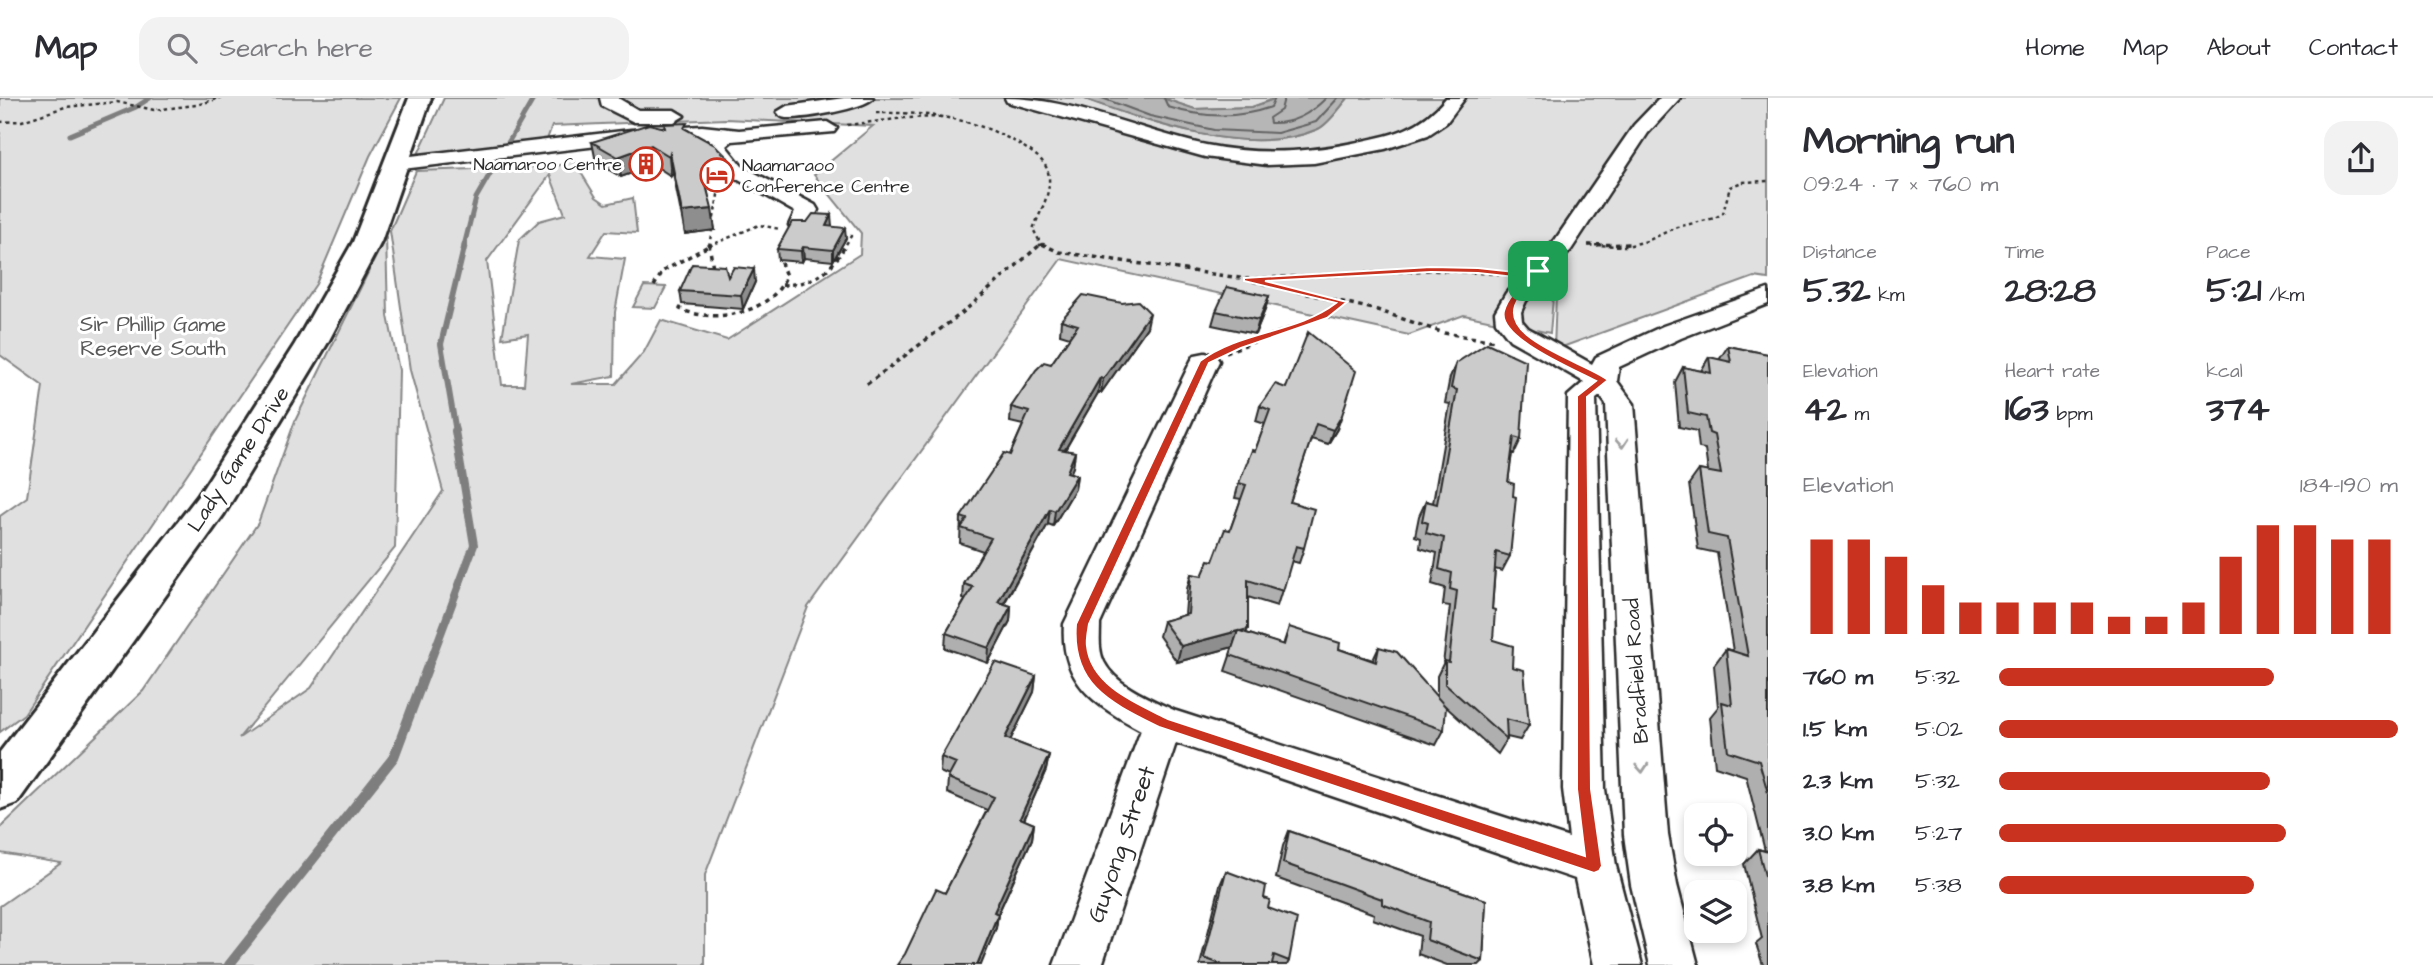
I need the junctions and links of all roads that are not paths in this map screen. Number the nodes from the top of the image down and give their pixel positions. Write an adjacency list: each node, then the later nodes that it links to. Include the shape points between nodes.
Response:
1 (420, 98): 10 (main road, Lady Game Drive)
2 (609, 98): 8 (street, via 634,116)
3 (864, 98): 7 (street)
4 (1014, 98): 5 (street, via 1205,151 1267,159 1314,157 1385,143 1421,131 1439,119)
5 (1456, 98)
6 (1671, 98): 14 (street, via 1641,128 1558,252 1514,298 1508,312 1509,322 1519,334)
7 (763, 113)
8 (725, 124): 9 (street, via 739,136); 10 (street, via 702,132 605,138); 11 (street, via 715,146 734,170 807,210)
9 (827, 128)
10 (394, 164): 16 (main road, Lady Game Drive, via 367,242 311,344 211,505)
11 (793, 228)
12 (1767, 296): 14 (street, via 1606,363)
13 (1205, 361): 15 (street, via 1082,624 1081,648 1090,671 1116,699)
14 (1603, 380): 17 (street, via 1582,396 1584,789); 20 (street, Bradfield Road, one-way to 20, via 1620,404 1646,835)
15 (1163, 723): 17 (street); 18 (street, Guyong Street)
16 (0, 789)
17 (1594, 866): 19 (street)
18 (1078, 965)
19 (1618, 965)
20 (1674, 965)

